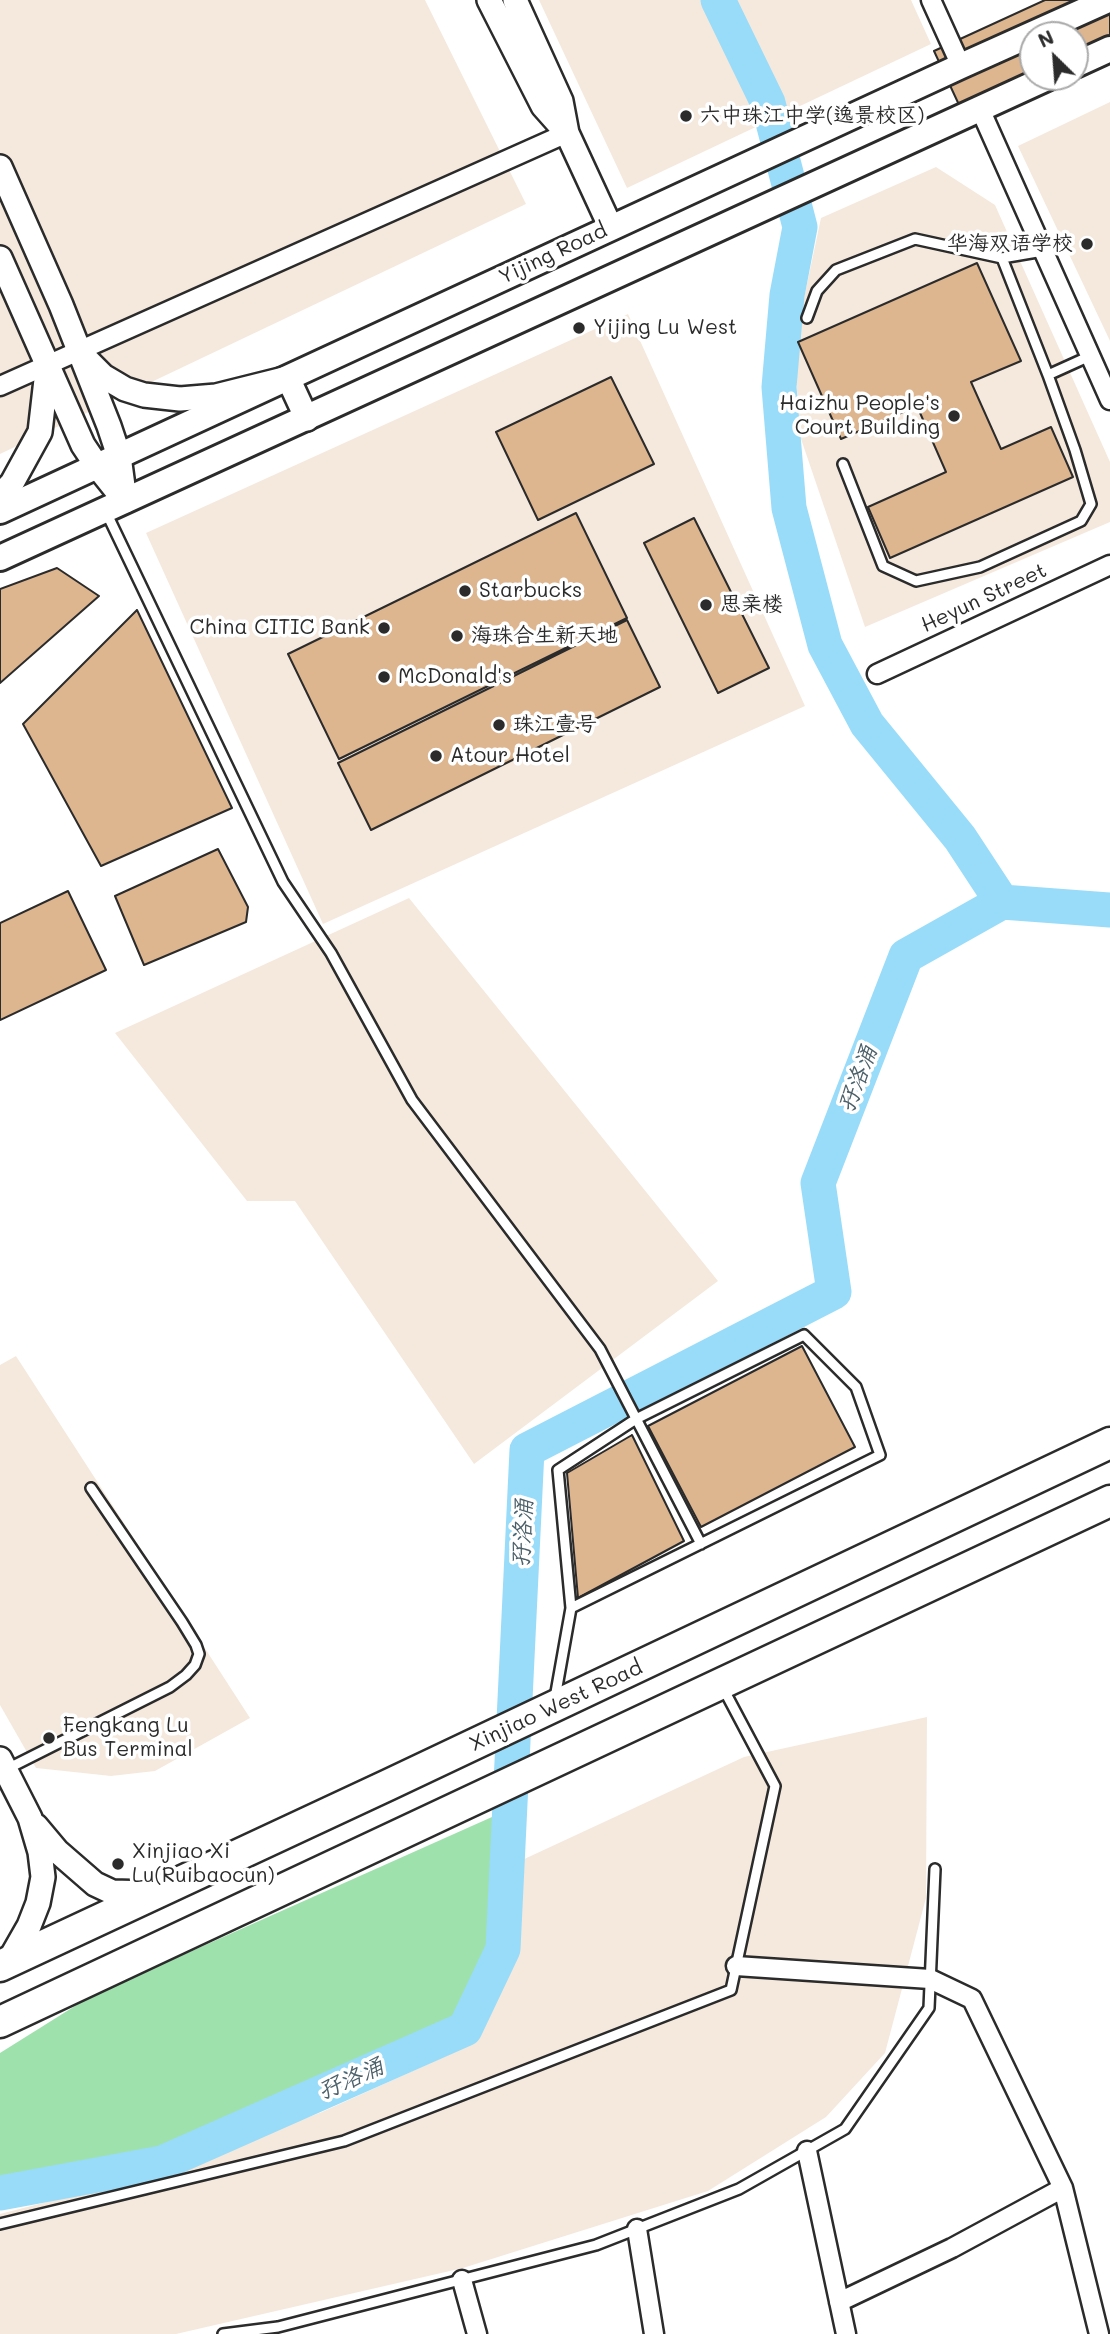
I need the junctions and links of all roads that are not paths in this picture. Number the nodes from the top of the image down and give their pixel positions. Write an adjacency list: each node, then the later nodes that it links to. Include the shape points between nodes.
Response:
1 (489, 0): 10 (street, via 543,106)
2 (515, 0): 10 (street, via 561,101)
3 (931, 0): 7 (street)
4 (1108, 0): 7 (main road, Yijing Road)
5 (1110, 49): 6 (main road)
6 (1089, 59)
7 (961, 66): 12 (main road, Yijing Road)
8 (1019, 91): 9 (main road)
9 (979, 109): 13 (street); 24 (main road)
10 (567, 132): 12 (street); 17 (street)
11 (0, 167): 17 (street)
12 (611, 228): 21 (main road, Yijing Road)
13 (1043, 251): 15 (lane); 18 (street)
14 (0, 258): 19 (street)
15 (1002, 258): 16 (lane, via 915,239 836,270 817,291); 20 (lane)
16 (807, 318)
17 (78, 350): 19 (street); 21 (street, via 103,376 144,395 216,396); 25 (street)
18 (1090, 356): 20 (lane); 23 (street)
19 (47, 364): 22 (street); 25 (street, via 83,445); 27 (street, via 40,432)
20 (1048, 375): 26 (lane, via 1091,504 1081,521 980,567 916,582 883,566)
21 (288, 378): 24 (street); 25 (main road, Yijing Road)
22 (0, 386)
23 (1110, 400)
24 (307, 419): 28 (main road)
25 (108, 461): 28 (street); 29 (main road, Yijing Road)
26 (843, 464)
27 (0, 496)
28 (115, 506): 30 (main road); 33 (lane, via 284,882 331,953 412,1100 600,1349)
29 (0, 511)
30 (0, 558)
31 (1110, 565): 32 (street, Heyun Street)
32 (877, 674)
33 (636, 1419): 37 (lane); 37 (lane, via 803,1335 856,1387 880,1455); 38 (lane, via 558,1470)
34 (1110, 1443): 40 (highway, Xinjiao West Road)
35 (91, 1488): 41 (lane, via 199,1654 186,1675 170,1686)
36 (1110, 1501): 39 (highway)
37 (701, 1544): 38 (lane)
38 (571, 1608): 40 (lane)
39 (721, 1683): 46 (lane, via 775,1786); 48 (highway)
40 (553, 1707): 44 (highway, Xinjiao West Road)
41 (3, 1764): 42 (street)
42 (30, 1818): 44 (street, via 57,1851 95,1884 111,1892); 45 (street, via 43,1877 29,1926)
43 (935, 1869): 47 (lane)
44 (154, 1893): 45 (highway, Xinjiao West Road)
45 (3, 1964)
46 (736, 1966): 47 (street); 51 (lane, via 731,1990 344,2141)
47 (930, 1979): 49 (lane, via 929,2008 845,2129); 50 (street, via 972,1999)
48 (3, 2021)
49 (807, 2151): 52 (lane, via 739,2189); 54 (street)
50 (1063, 2189): 54 (street); 59 (street)
51 (0, 2224)
52 (637, 2229): 53 (lane, via 596,2245); 57 (street)
53 (462, 2280): 55 (lane, via 278,2327); 56 (street)
54 (839, 2302): 58 (street)
55 (223, 2334)
56 (477, 2334)
57 (654, 2334)
58 (846, 2334)
59 (1098, 2334)

